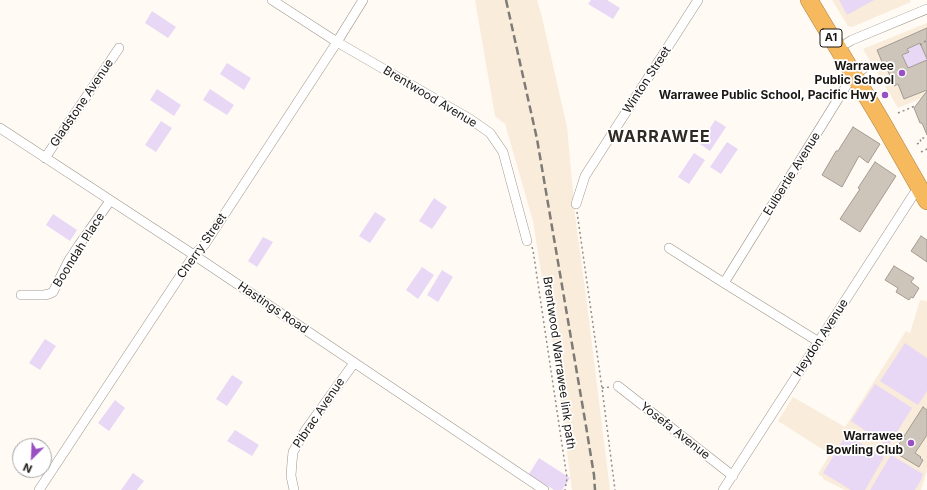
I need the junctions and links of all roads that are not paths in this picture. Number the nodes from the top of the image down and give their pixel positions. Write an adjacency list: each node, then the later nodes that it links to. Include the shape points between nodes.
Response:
1 (272, 0): 7 (street, Brentwood Avenue)
2 (363, 0): 7 (street, Cherry Street)
3 (698, 0): 15 (street, Winton Street, via 585,176)
4 (809, 0): 10 (highway, A1)
5 (821, 0): 8 (highway, A1)
6 (927, 9): 8 (street)
7 (337, 42): 16 (street, Brentwood Avenue, via 490,133 503,152); 18 (street, Cherry Street, via 204,244)
8 (847, 43): 10 (highway, A1)
9 (118, 48): 12 (street, Gladstone Avenue)
10 (858, 72): 13 (highway, A1, via 886,129); 19 (street, Eulbertie Avenue)
11 (0, 128): 12 (street, Hastings Road)
12 (45, 158): 14 (street, Hastings Road)
13 (924, 189): 21 (street, Heydon Avenue)
14 (110, 201): 18 (street, Hastings Road); 20 (street, Boondah Place, via 79,245 53,292 44,295)
15 (576, 204)
16 (527, 240)
17 (669, 248): 19 (street)
18 (194, 255): 22 (street, Hastings Road); 25 (street, Cherry Street)
19 (724, 283): 21 (street)
20 (21, 295)
21 (819, 342): 24 (street, Heydon Avenue)
22 (354, 363): 26 (street, Pibrac Avenue, via 293,452 291,476); 27 (street, Hastings Road)
23 (618, 386): 24 (street, Yosefa Avenue)
24 (733, 476): 28 (street, Heydon Avenue)
25 (39, 490)
26 (294, 490)
27 (544, 490)
28 (723, 490)

